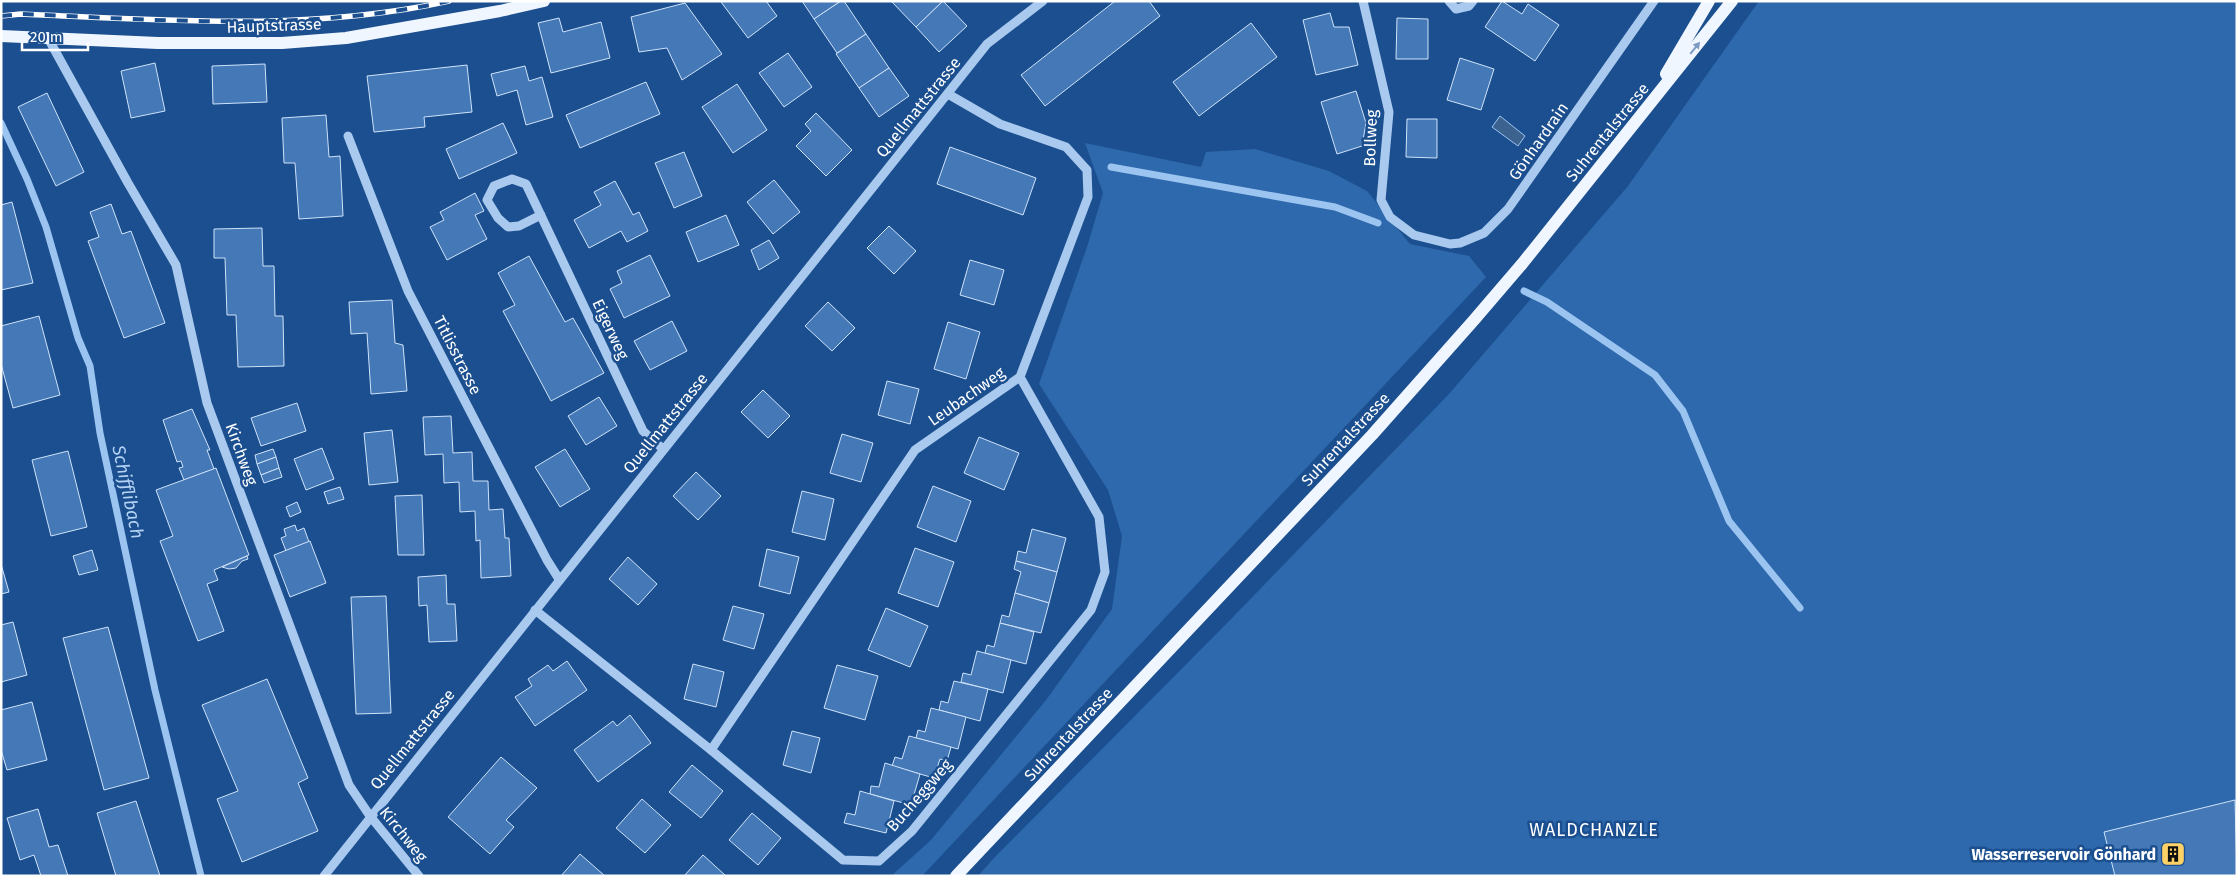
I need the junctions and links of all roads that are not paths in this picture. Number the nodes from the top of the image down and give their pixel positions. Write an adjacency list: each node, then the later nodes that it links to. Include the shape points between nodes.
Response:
1 (544, 1): 10 (main road, Hauptstrasse, via 356,36 282,43 158,43)
2 (1043, 1): 11 (street, Quellmattstrasse, via 987,44)
3 (1363, 1): 15 (street, Bollweg, via 1388,112 1381,200 1390,217)
4 (1449, 1): 5 (street, via 1456,9 1469,6)
5 (1473, 1)
6 (1654, 1): 15 (street, Gönhardrain, via 1529,181 1484,233 1450,244)
7 (1709, 1): 12 (main road)
8 (1732, 1): 12 (main road, Suhrentalstrasse, one-way to 8)
9 (1, 36): 10 (main road, Hauptstrasse)
10 (48, 38): 21 (street, Kirchweg, via 176,265 207,404 349,785)
11 (948, 94): 16 (street, Leubachweg, via 1000,124 1066,147 1087,170 1088,197); 17 (street, Quellmattstrasse)
12 (1643, 113): 24 (main road, Suhrentalstrasse, via 1522,264 1372,435)
13 (348, 136): 18 (street, Titlisstrasse, via 408,291)
14 (541, 215): 14 (street, Eigerweg, via 526,184 512,179 494,186 487,200 508,227 519,226); 17 (street, Eigerweg, via 643,431)
15 (1414, 235)
16 (1020, 377): 20 (street, Leubachweg, via 915,450); 20 (street, Bucheggweg, via 1099,517 1105,572 1091,610 912,831 879,861 843,860)
17 (663, 449): 18 (street, Quellmattstrasse)
18 (559, 579): 19 (street, Quellmattstrasse)
19 (535, 610): 20 (street, Bucheggweg); 21 (street, Quellmattstrasse)
20 (711, 750)
21 (370, 816): 22 (street, Quellmattstrasse); 23 (street, Kirchweg)
22 (324, 876)
23 (419, 876)
24 (956, 876)

